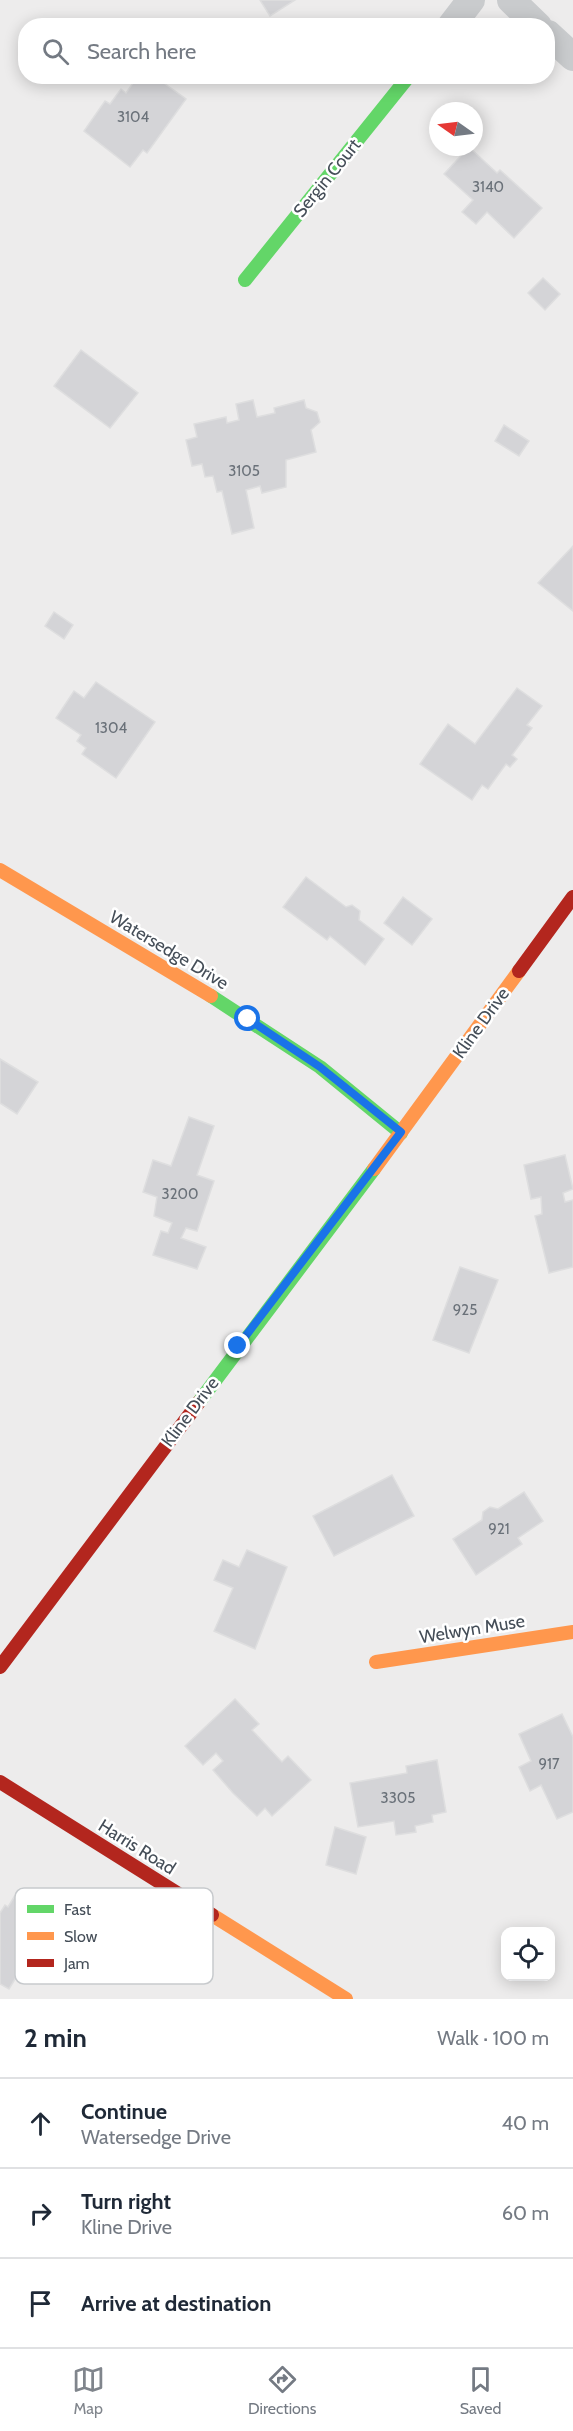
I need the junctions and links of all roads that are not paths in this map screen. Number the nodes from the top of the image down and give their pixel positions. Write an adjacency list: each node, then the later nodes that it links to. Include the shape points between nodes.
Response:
1 (471, 0): 3 (street)
2 (511, 0): 4 (street)
3 (457, 18)
4 (530, 18)
5 (555, 40): 6 (street)
6 (573, 57)
7 (403, 84): 8 (street, Sergin Court)
8 (245, 280)
9 (0, 870): 11 (street, Watersedge Drive, via 248,1019 320,1067)
10 (573, 897): 11 (street, Kline Drive)
11 (401, 1132): 14 (street, Kline Drive)
12 (573, 1632): 13 (street, Welwyn Muse)
13 (376, 1662)
14 (0, 1667)
15 (0, 1782): 16 (street, Harris Road)
16 (169, 1888)
17 (213, 1916): 18 (street, Harris Road)
18 (346, 1999)

